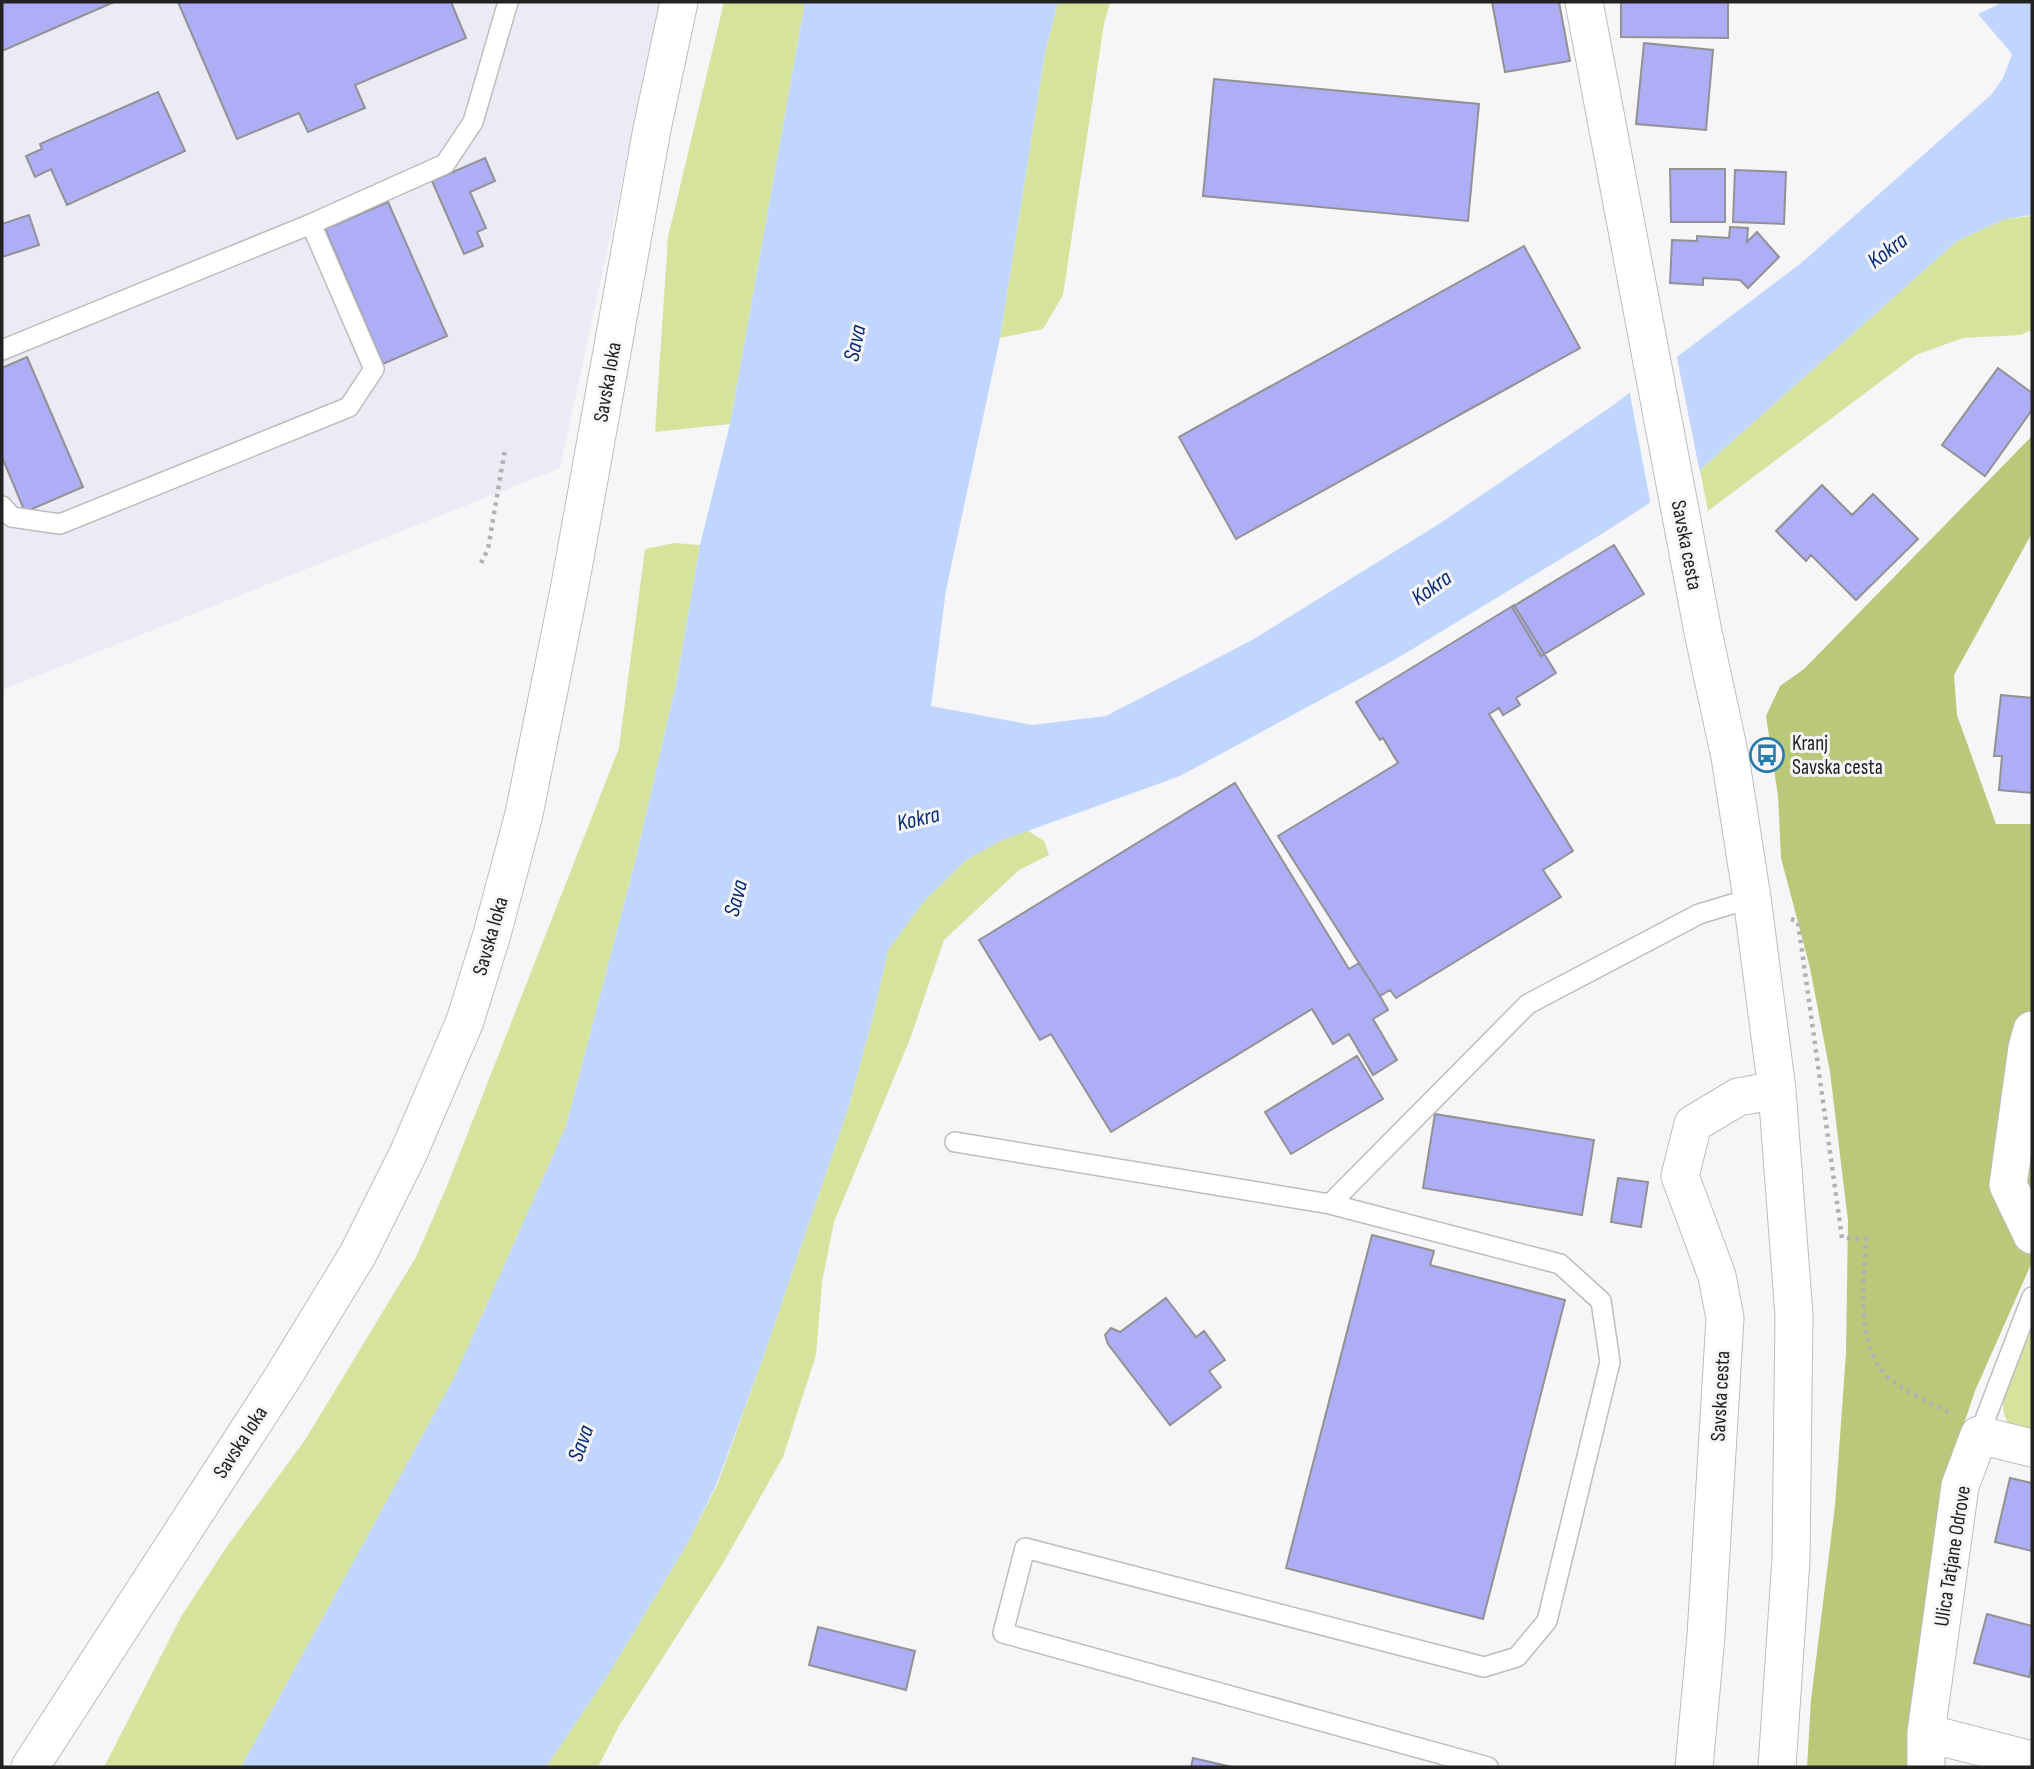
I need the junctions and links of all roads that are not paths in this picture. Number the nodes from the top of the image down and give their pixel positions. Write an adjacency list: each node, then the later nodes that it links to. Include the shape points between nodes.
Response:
1 (508, 2): 4 (lane, via 473,122 445,164)
2 (679, 2): 18 (street, Savska loka, via 524,814 464,1021 408,1154 358,1254)
3 (1584, 2): 7 (street, Savska cesta, via 1730,757)
4 (311, 223): 5 (lane); 6 (lane, via 374,369 349,407 60,524 12,517)
5 (2, 350)
6 (2, 506)
7 (1752, 898): 9 (street, Savska cesta); 11 (lane, via 1699,914 1528,1004)
8 (2032, 1030): 12 (street, via 2008,1185)
9 (1777, 1090): 20 (street, Savska cesta, via 1738,1097 1693,1124 1680,1176 1717,1276 1725,1318); 21 (street, Savska cesta, via 1794,1315 1791,1559)
10 (955, 1142): 11 (lane)
11 (1330, 1203): 19 (lane, via 1560,1264 1601,1301 1610,1362 1548,1621 1517,1657 1484,1667 1025,1548 1003,1633)
12 (2032, 1235)
13 (2032, 1297): 14 (lane)
14 (1979, 1435): 15 (street); 16 (street, Ulica Tatjane Odrove, via 1960,1486)
15 (2032, 1448)
16 (1926, 1750): 17 (street, Ulica Tatjane Odrove)
17 (2032, 1760)
18 (30, 1767)
19 (1488, 1767)
20 (1694, 1767)
21 (1777, 1767)

